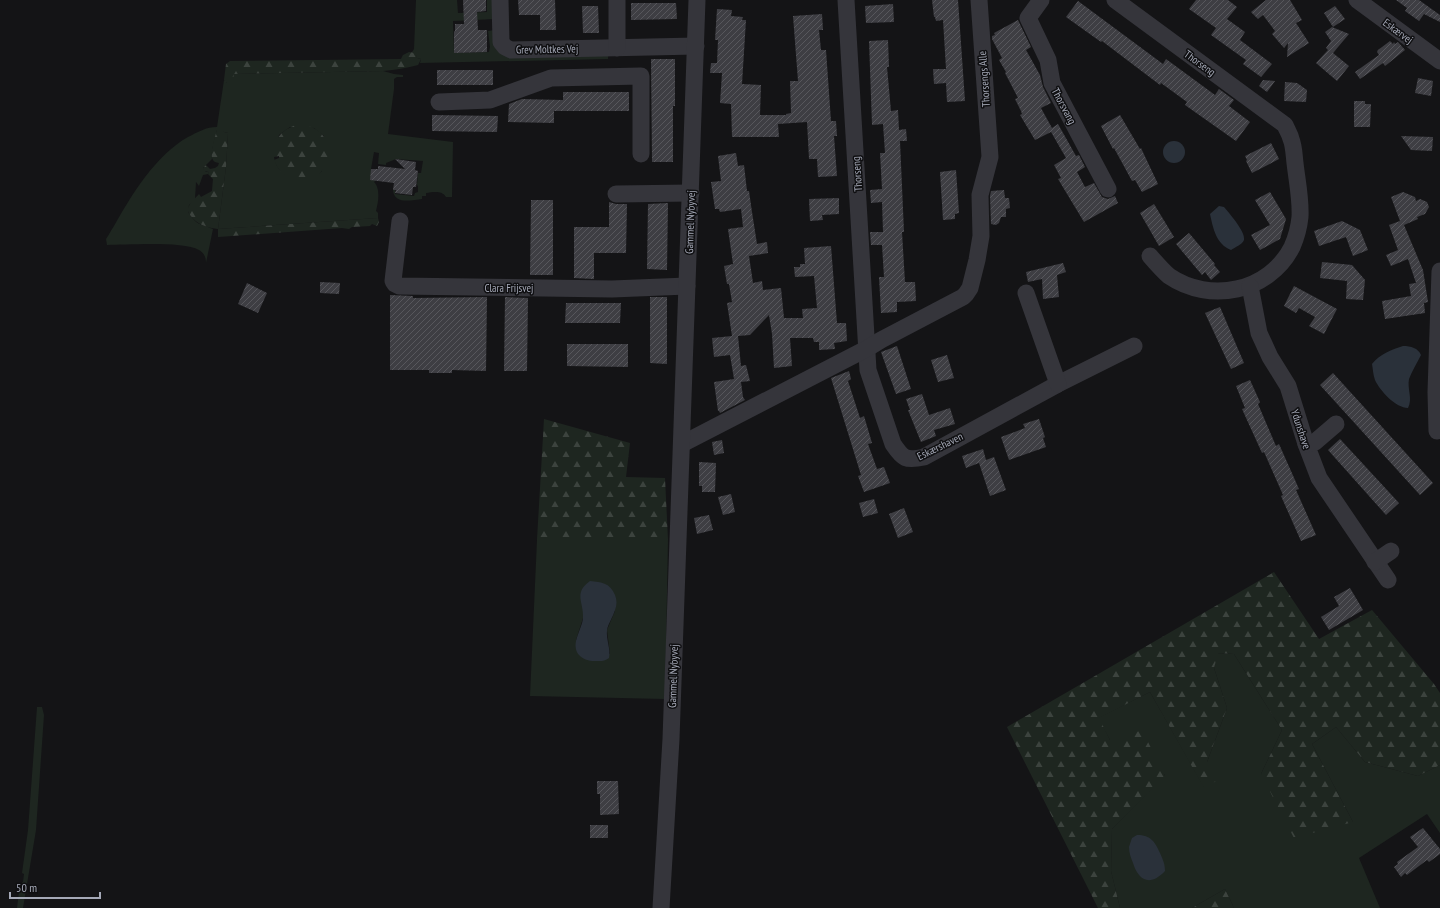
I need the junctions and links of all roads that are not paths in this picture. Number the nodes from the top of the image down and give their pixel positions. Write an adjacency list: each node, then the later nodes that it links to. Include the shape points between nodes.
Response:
1 (500, 0): 10 (street, Grev Moltkes Vej, via 501,38 507,48 518,51)
2 (617, 0): 10 (street)
3 (697, 0): 9 (street, Gammel Nybyvej)
4 (846, 0): 25 (street, Thorseng)
5 (979, 0): 25 (street, Thorsengs Alle, via 990,157 980,195 981,236 970,288 963,297)
6 (1042, 0): 15 (street, Thorsvang, via 1028,18 1048,60 1052,83)
7 (1114, 0): 22 (street, Thorseng, via 1285,125 1292,140 1300,204 1297,233 1288,253 1274,270)
8 (1357, 0): 11 (street, Eskærvej)
9 (696, 46): 10 (street, Grev Moltkes Vej); 16 (street, Gammel Nybyvej)
10 (615, 48): 12 (street)
11 (1440, 61)
12 (616, 76): 13 (street, via 551,78 490,100); 14 (street, via 641,76)
13 (439, 102)
14 (642, 154)
15 (1108, 189)
16 (691, 193): 17 (street); 21 (street, Gammel Nybyvej)
17 (616, 194)
18 (400, 221): 21 (street, Clara Frijsvej, via 393,281 399,286 612,289)
19 (1150, 256): 22 (street, via 1168,275 1194,288 1222,292)
20 (1440, 271): 28 (street)
21 (687, 286): 29 (street, Gammel Nybyvej)
22 (1250, 286): 30 (street, Ydunshave, via 1259,333 1288,386)
23 (1026, 293): 26 (street)
24 (1134, 346): 26 (street, Eskærshaven)
25 (868, 348): 26 (street, Eskærshaven, via 868,370 893,444 900,455 911,460 924,456); 29 (street)
26 (1058, 384)
27 (1336, 424): 30 (street, via 1315,442)
28 (1437, 431)
29 (682, 444): 34 (street, Gammel Nybyvej, via 671,739)
30 (1306, 444): 32 (street, Ydunshave, via 1319,478)
31 (1391, 551): 32 (street)
32 (1375, 562): 33 (street, Ydunshave)
33 (1388, 580)
34 (661, 908)

